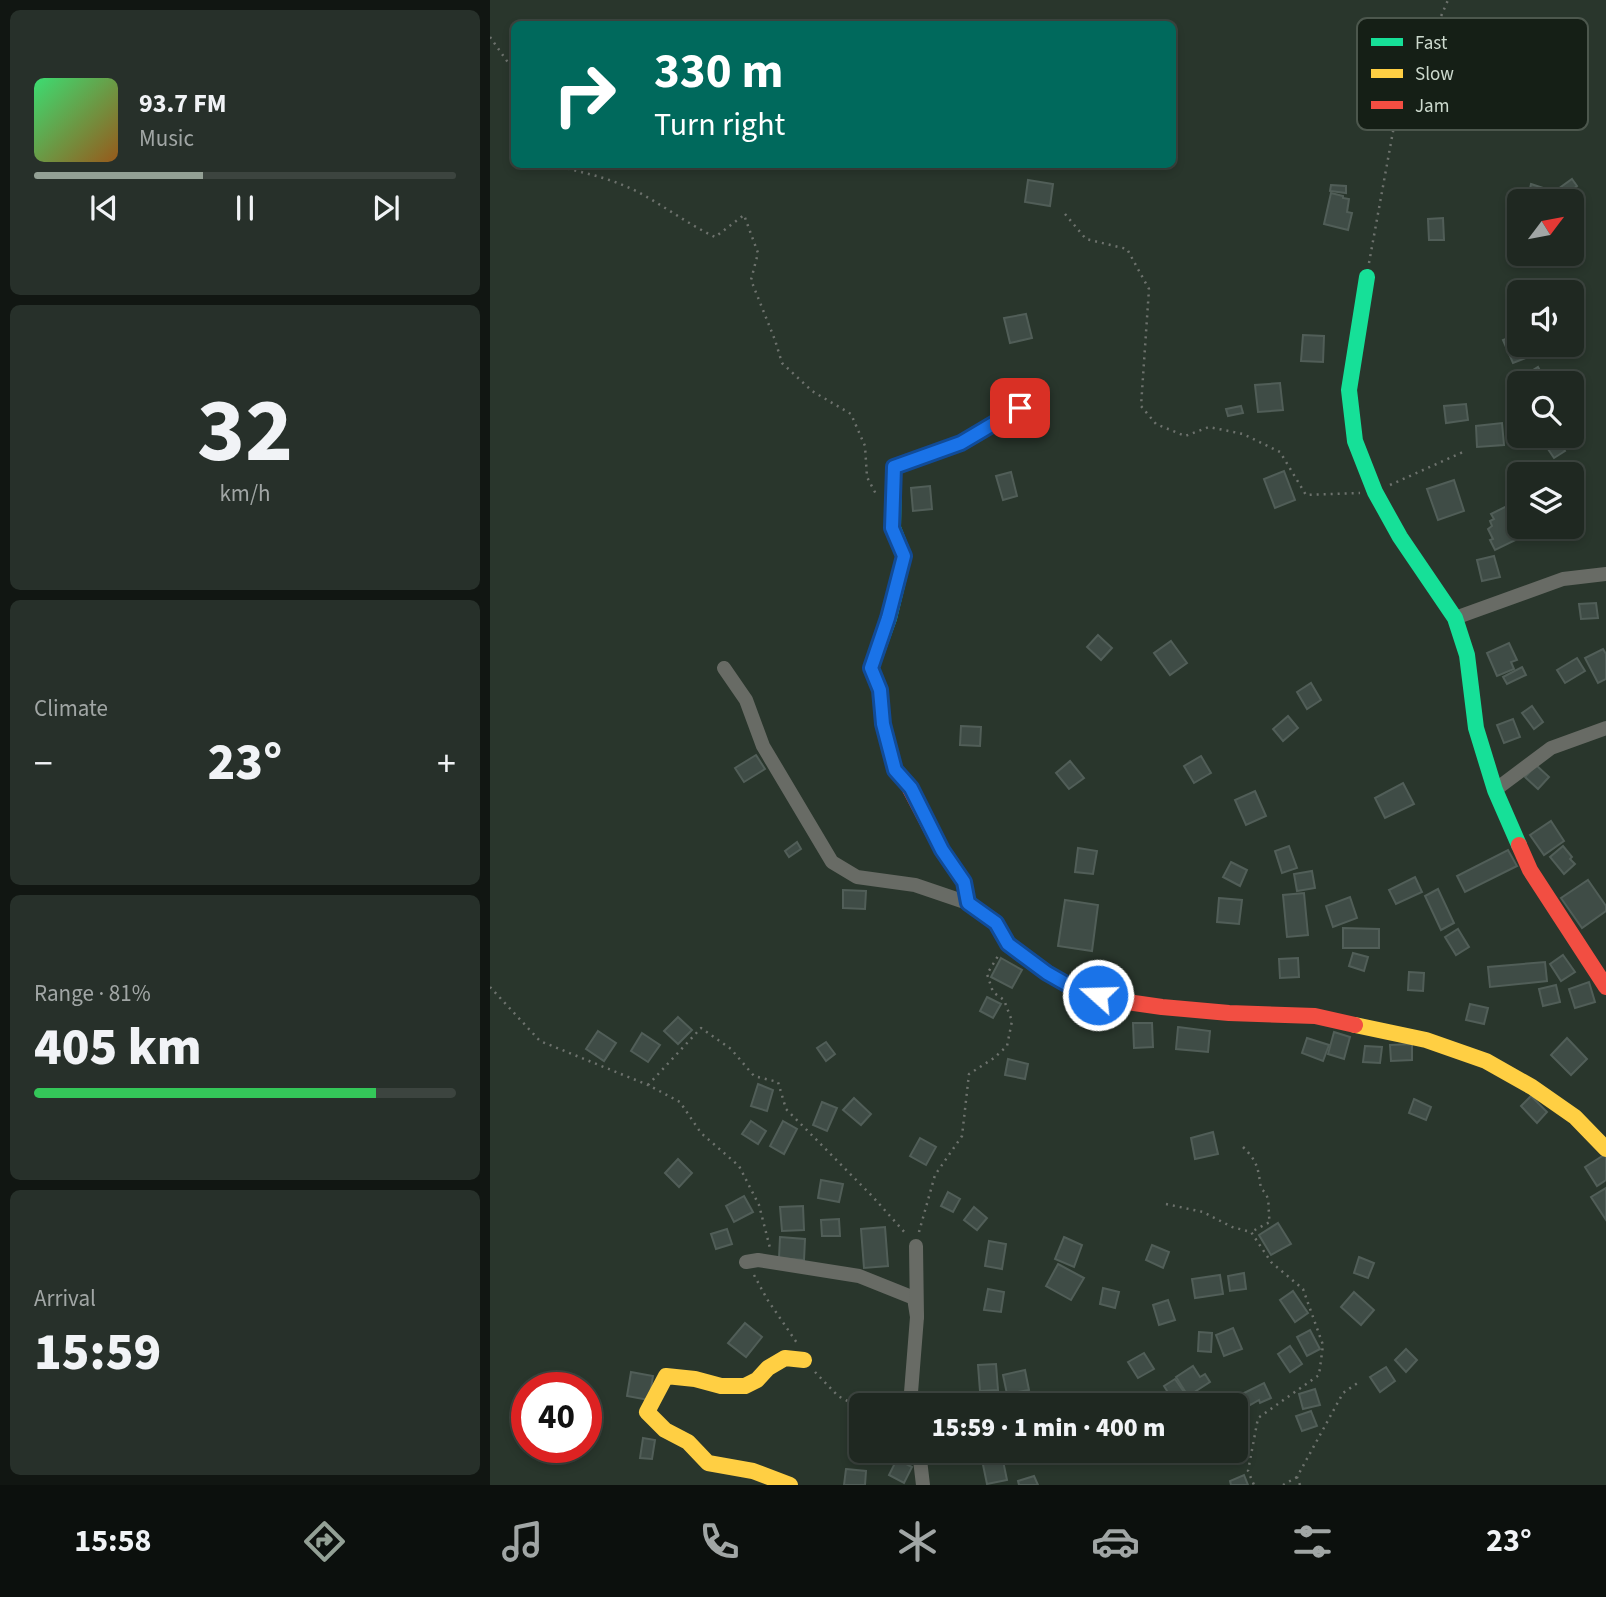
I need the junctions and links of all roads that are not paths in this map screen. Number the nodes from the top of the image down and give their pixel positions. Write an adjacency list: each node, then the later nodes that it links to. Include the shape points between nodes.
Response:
1 (1367, 277): 4 (street, via 1349,390 1355,441 1375,492 1400,537)
2 (1020, 408): 8 (street, via 961,443 894,467 892,528 904,556 871,668 880,690 895,770 911,788 964,882)
3 (1606, 574): 4 (street, via 1563,579)
4 (1455, 618): 7 (street, via 1466,655 1476,728)
5 (724, 668): 8 (street, via 746,700 764,746 832,862 857,877 915,885)
6 (1606, 728): 7 (street, via 1551,748)
7 (1495, 790): 9 (street, via 1530,870)
8 (968, 903): 10 (street, via 996,923 1008,944 1075,989 1120,1001 1229,1013 1315,1016 1426,1040 1486,1061 1532,1087 1575,1117)
9 (1606, 987)
10 (1606, 1149)
11 (916, 1246): 13 (street)
12 (746, 1262): 13 (street, via 859,1276 914,1298)
13 (917, 1317): 15 (street)
14 (804, 1360): 17 (street, via 785,1358 745,1386 666,1376 647,1412 708,1463 753,1471)
15 (912, 1393)
16 (920, 1463): 18 (street)
17 (790, 1485)
18 (923, 1485)

